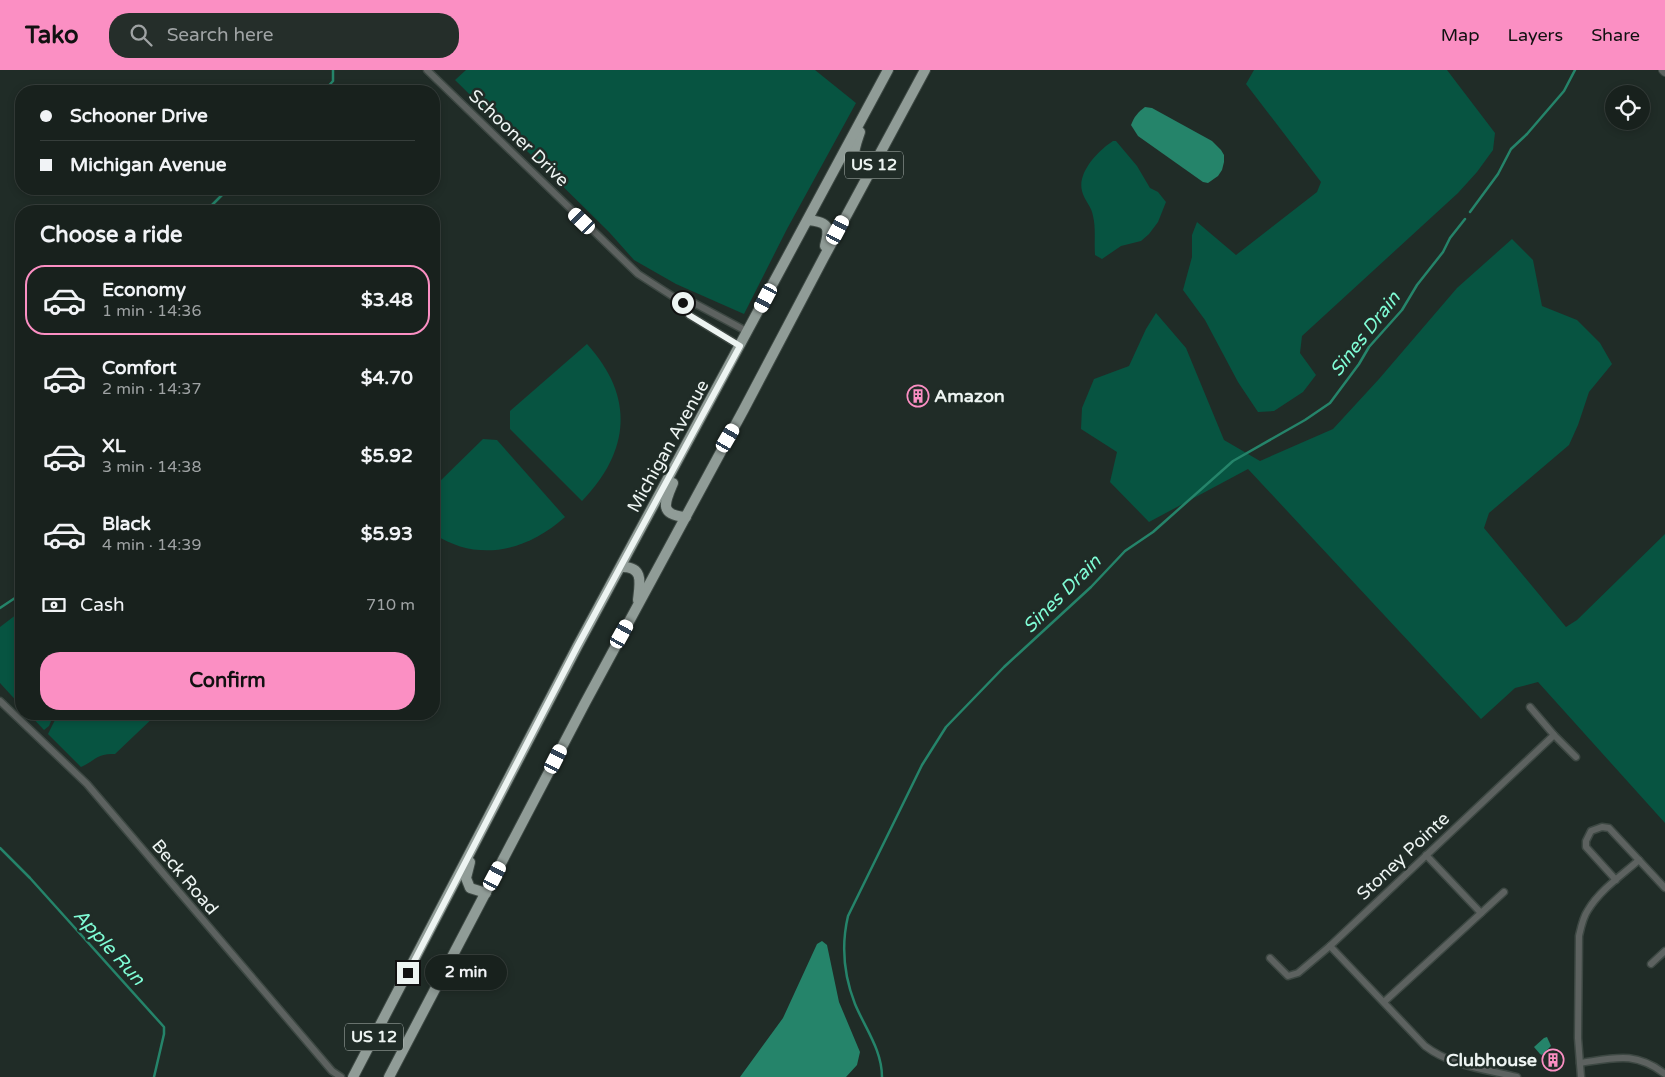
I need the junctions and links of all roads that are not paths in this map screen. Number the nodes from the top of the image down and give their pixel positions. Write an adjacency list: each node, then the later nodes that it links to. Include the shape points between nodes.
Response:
1 (427, 70): 8 (street, Schooner Drive, via 638,274)
2 (888, 70): 4 (main road, Michigan Avenue / US 12)
3 (925, 70): 5 (main road, US 12)
4 (865, 114): 5 (main road, via 854,158 862,168); 6 (main road, Michigan Avenue / US 12)
5 (870, 171): 7 (main road, US 12)
6 (808, 220): 7 (main road, via 824,223 828,228); 9 (main road, Michigan Avenue / US 12)
7 (823, 259): 12 (main road, US 12)
8 (683, 303): 9 (street, Schooner Drive, via 694,303); 10 (street, Schooner Drive, via 689,315)
9 (748, 332): 10 (main road, Michigan Avenue / US 12)
10 (740, 346): 11 (main road, Michigan Avenue / US 12)
11 (686, 447): 12 (main road, via 665,502 674,516); 13 (main road, Michigan Avenue / US 12)
12 (686, 517): 14 (main road, US 12)
13 (620, 567): 14 (main road, via 632,568 639,575); 21 (main road, Michigan Avenue / US 12)
14 (638, 606): 27 (main road, US 12)
15 (0, 700): 17 (street, Beck Road)
16 (1530, 707): 19 (street)
17 (15, 714)
18 (21, 720): 36 (street, Beck Road, via 87,784 332,1072)
19 (1554, 735): 20 (street); 22 (street, Stoney Pointe)
20 (1576, 757)
21 (477, 840): 27 (main road, via 466,878 470,888); 37 (main road, Michigan Avenue / US 12)
22 (1426, 855): 28 (street); 29 (street, Stoney Pointe)
23 (1639, 860): 24 (street); 24 (street, via 1610,828 1602,826 1591,831 1586,847); 25 (street)
24 (1616, 880): 34 (street, via 1587,910 1579,936)
25 (1665, 888)
26 (1504, 892): 28 (street)
27 (486, 893): 38 (main road, US 12)
28 (1481, 913): 33 (street)
29 (1330, 946): 31 (street, Stoney Pointe, via 1298,973 1288,976); 33 (street)
30 (1665, 951): 32 (street)
31 (1270, 958)
32 (1651, 964)
33 (1384, 1002): 39 (street, via 1436,1055)
34 (1580, 1063): 35 (street, via 1623,1058 1654,1066); 40 (street)
35 (1665, 1074)
36 (341, 1077)
37 (353, 1077)
38 (389, 1077)
39 (1517, 1077)
40 (1582, 1077)

